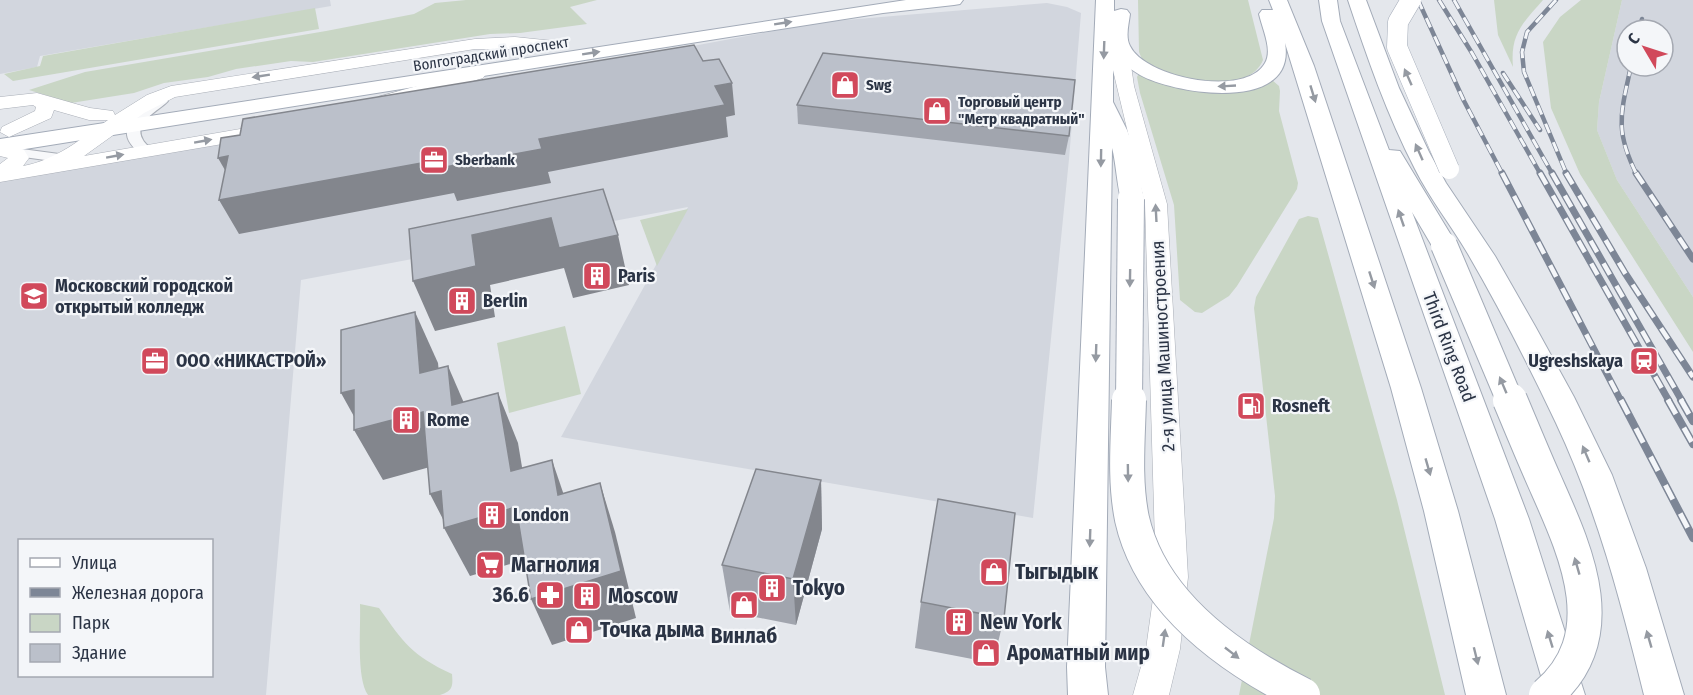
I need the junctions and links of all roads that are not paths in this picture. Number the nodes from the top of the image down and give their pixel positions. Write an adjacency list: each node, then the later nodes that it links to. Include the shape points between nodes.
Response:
1 (832, 0): 12 (main road, Волгоградский проспект)
2 (954, 0): 15 (main road, Волгоградский проспект, one-way to 2)
3 (1105, 0): 17 (main road, 2-я улица Машиностроения, one-way to 17)
4 (1122, 0): 13 (main road, 2-я улица Машиностроения)
5 (1265, 0): 13 (main road, one-way to 13, via 1277,51 1276,63 1253,82 1224,87 1174,81 1137,66)
6 (1278, 0): 16 (main road)
7 (1291, 0): 16 (main road)
8 (1318, 0): 14 (main road)
9 (1328, 0): 14 (main road, Third Ring Road)
10 (1357, 0): 30 (main road, one-way to 10, via 1481,254 1429,173)
11 (1411, 0): 30 (main road, one-way to 11, bridge, via 1548,362 1449,169 1397,47 1397,23)
12 (548, 45): 22 (main road, Волгоградский проспект); 22 (main road, one-way to 22, via 475,44 199,86 151,99)
13 (1119, 45): 17 (main road, 2-я улица Машиностроения, via 1120,72)
14 (1341, 49): 21 (main road, Third Ring Road)
15 (512, 65): 20 (main road, Волгоградский проспект); 22 (main road, Волгоградский проспект)
16 (1304, 66): 34 (main road, one-way to 34, via 1409,399)
17 (1111, 98): 31 (main road, 2-я улица Машиностроения, one-way to 31); 32 (main road, 2-я улица Машиностроения, one-way to 17, via 1163,649 1172,577 1156,204 1152,181); 33 (main road, one-way to 33, bridge, via 1132,178 1128,476 1137,536 1167,589 1213,638 1243,661)
18 (37, 99): 19 (main road); 23 (main road); 25 (main road, via 46,105 44,114)
19 (0, 103)
20 (369, 106)
21 (1365, 113): 35 (main road, one-way to 21, bridge, via 1569,670 1585,621 1581,585 1567,535 1444,245); 36 (main road, Third Ring Road, one-way to 21, via 1512,519)
22 (140, 114): 23 (main road, Волгоградский проспект); 26 (street, via 134,138)
23 (109, 121): 25 (main road, Волгоградский проспект); 27 (main road)
24 (289, 127): 26 (main road, one-way to 24)
25 (3, 142): 27 (street); 28 (main road, via 19,158)
26 (146, 151): 27 (main road, one-way to 26)
27 (75, 160): 29 (main road)
28 (0, 171)
29 (0, 176)
30 (1552, 385): 37 (main road, one-way to 30, via 1609,508)
31 (1085, 686)
32 (1151, 695)
33 (1303, 695)
34 (1486, 695)
35 (1546, 695)
36 (1567, 695)
37 (1664, 695)

